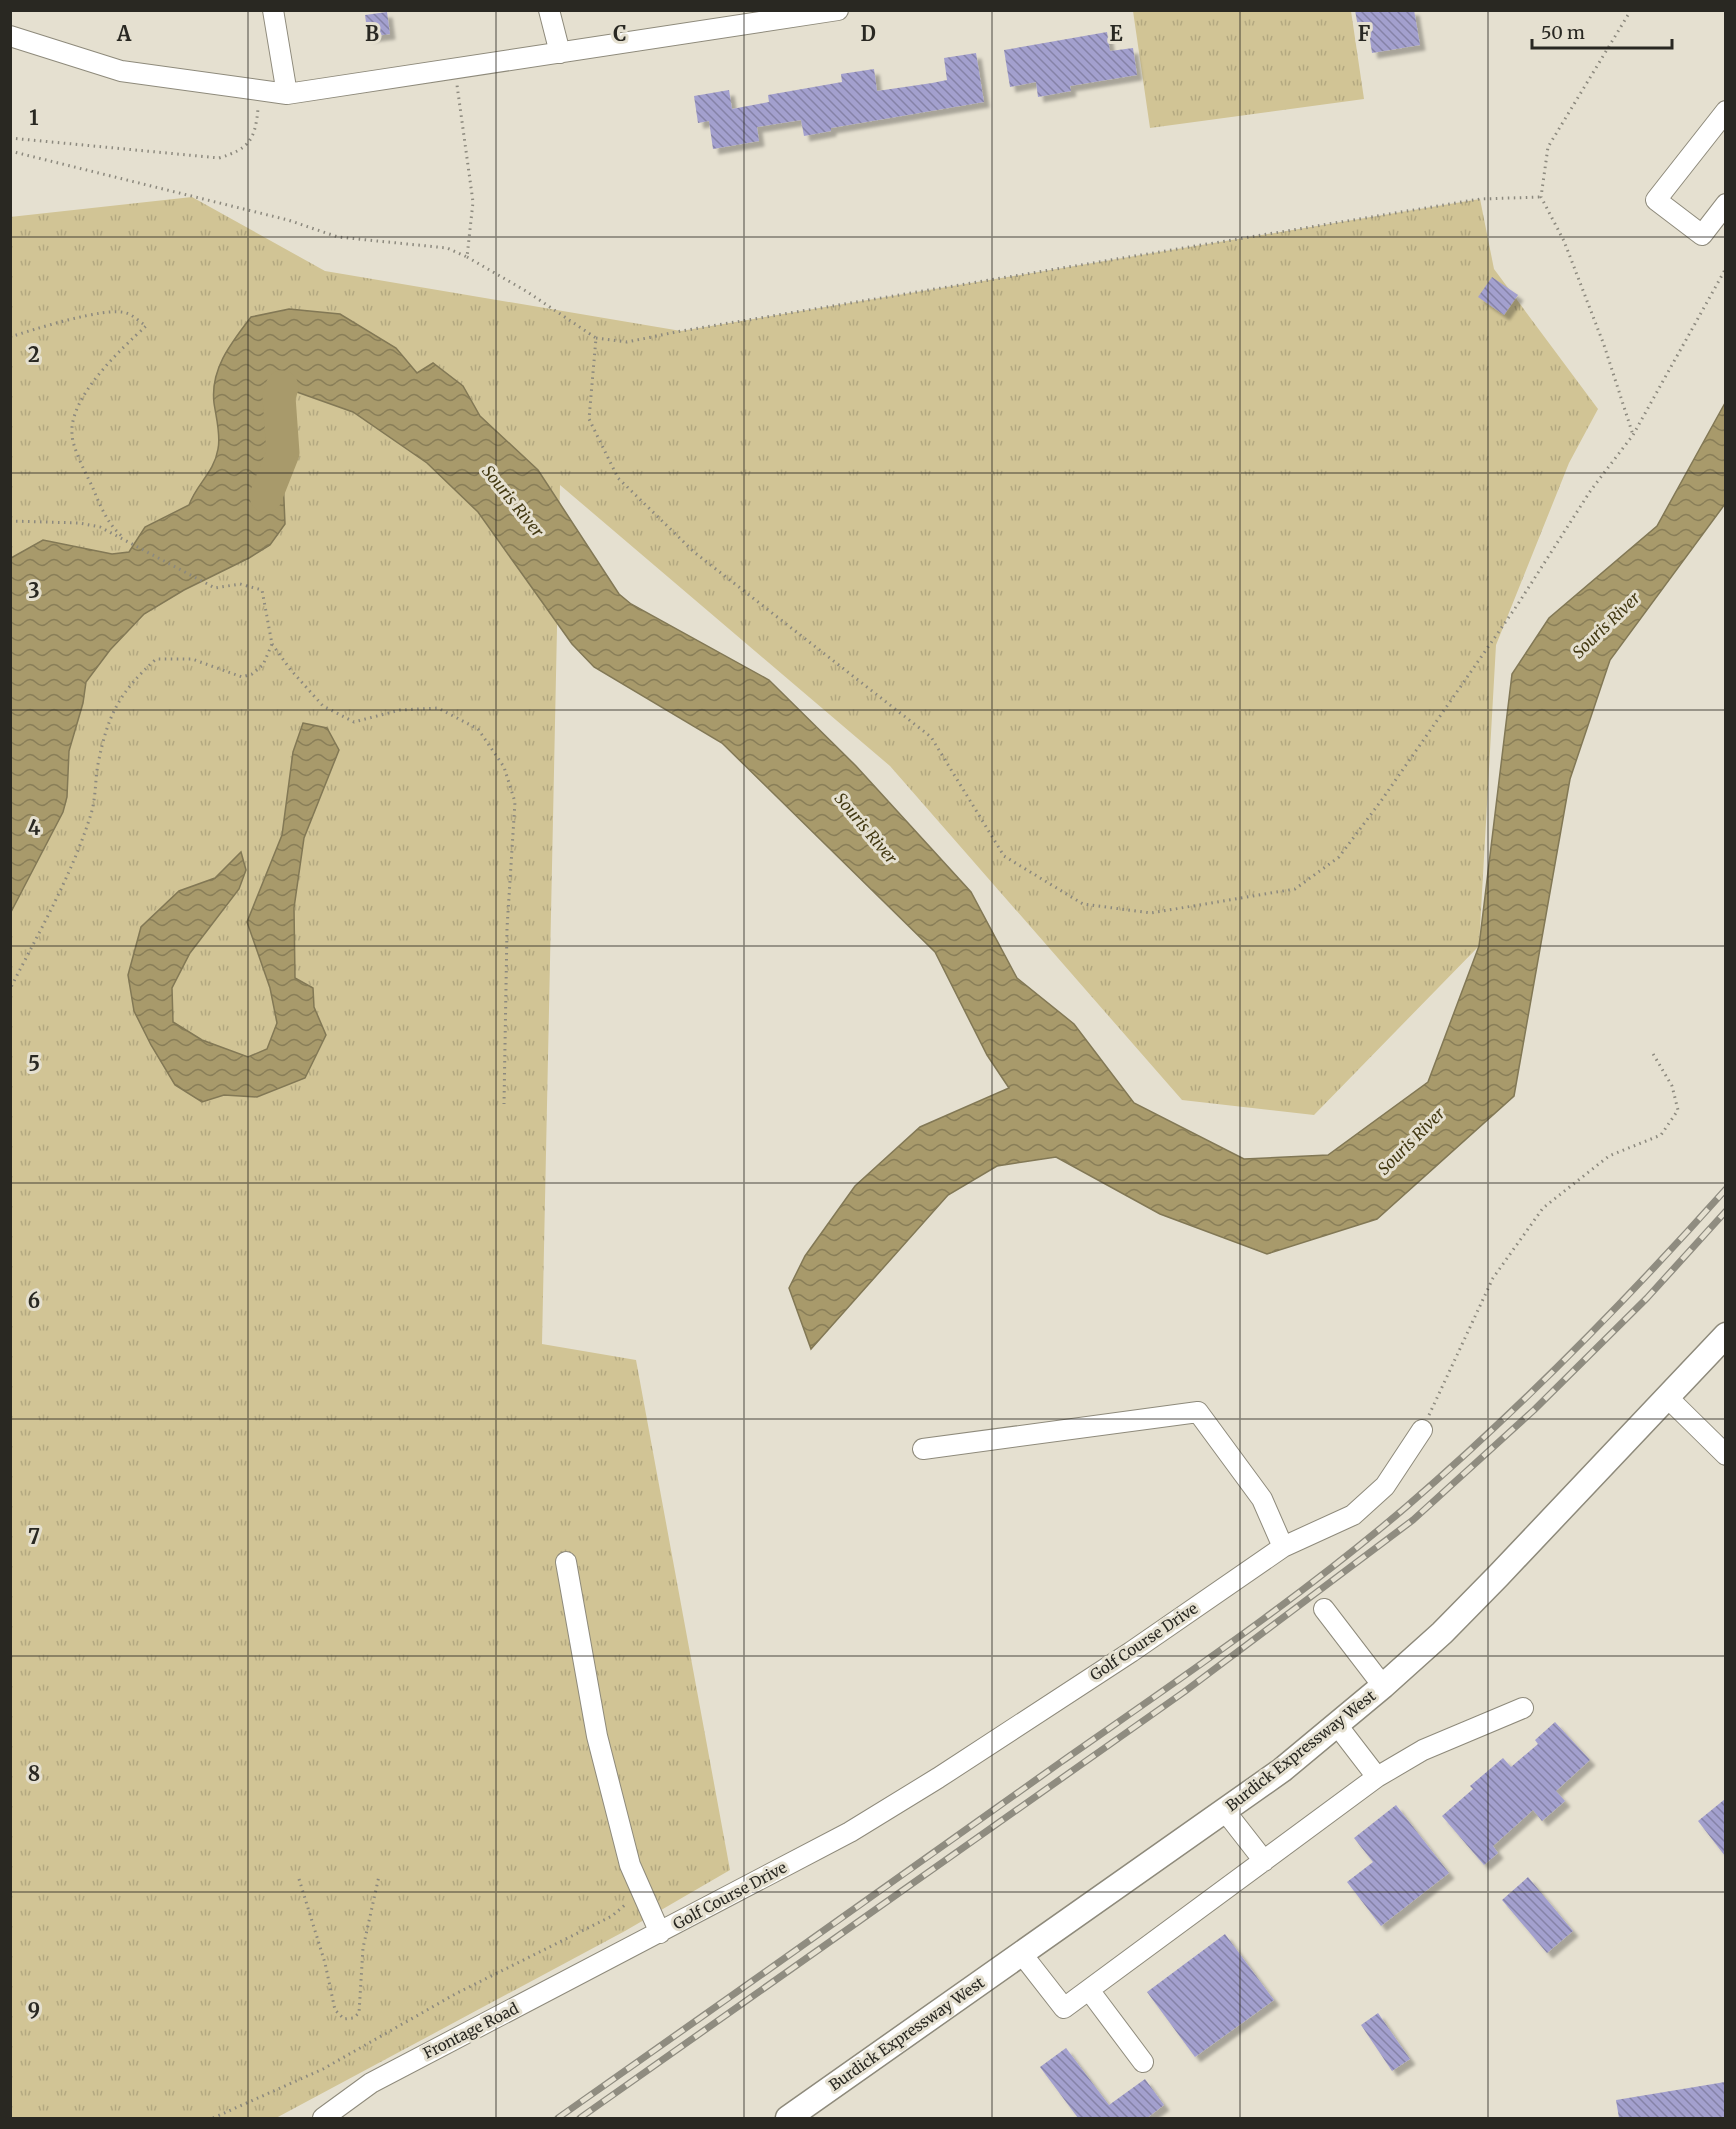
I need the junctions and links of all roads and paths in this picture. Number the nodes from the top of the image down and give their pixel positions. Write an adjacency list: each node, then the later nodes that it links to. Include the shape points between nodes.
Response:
1 (273, 10): 9 (street)
2 (549, 10): 6 (street)
3 (838, 10): 6 (street)
4 (1631, 10): 13 (path, via 1548,147)
5 (10, 36): 8 (street, via 121,71)
6 (560, 53): 7 (street)
7 (455, 69): 9 (street); 15 (path, via 473,202)
8 (259, 91): 9 (street); 11 (path, via 251,141 239,152 219,158)
9 (287, 94)
10 (1725, 111): 14 (street, via 1656,200 1702,235)
11 (10, 138)
12 (10, 151): 15 (path, via 288,220 338,237 447,248)
13 (1541, 196): 18 (path, via 1480,199 627,342); 19 (path, via 1564,241)
14 (1725, 204)
15 (467, 257): 18 (path)
16 (1725, 268): 19 (path)
17 (10, 337): 21 (path, via 103,313 124,312 146,326 95,378 78,407 72,434 111,528)
18 (596, 338): 19 (path, via 589,419 618,478 694,552 931,737 1004,856 1083,904 1151,913 1295,889 1339,857 1518,603 1591,490)
19 (1633, 435)
20 (10, 520): 21 (path, via 79,523 100,527)
21 (129, 542): 22 (path, via 215,588 240,584 262,590)
22 (272, 644): 23 (path, via 263,665 242,677 192,659 156,658 130,683 110,716 92,812 66,877); 25 (path, via 323,706 354,722 400,710 438,708 478,729 504,766 515,802 507,928)
23 (10, 989)
24 (1652, 1052): 28 (path, via 1672,1086 1678,1110 1661,1135 1610,1156 1543,1208 1493,1278)
25 (504, 1104)
26 (1725, 1335): 27 (main road, Burdick Expressway West)
27 (1667, 1397): 30 (street); 34 (main road, Burdick Expressway West, via 1442,1633)
28 (1422, 1430): 31 (street, Golf Course Drive, via 1385,1486 1367,1504 1353,1515)
29 (922, 1449): 31 (street, via 1198,1412 1262,1499)
30 (1725, 1455)
31 (1283, 1547): 43 (street, Golf Course Drive, via 938,1778 850,1832)
32 (566, 1562): 42 (street, via 597,1736 630,1865)
33 (1324, 1609): 34 (street)
34 (1383, 1686): 36 (main road, Burdick Expressway West)
35 (1523, 1708): 37 (street, via 1422,1750)
36 (1337, 1725): 37 (street); 38 (main road, Burdick Expressway West)
37 (1377, 1777): 39 (street)
38 (1225, 1811): 39 (street); 45 (main road, Burdick Expressway West)
39 (1264, 1861): 46 (street)
40 (379, 1876): 41 (path, via 363,1948 359,2013 344,2019 335,2010)
41 (299, 1879)
42 (641, 1891): 43 (street); 49 (path, via 612,1916 457,1993 323,2069)
43 (660, 1933): 44 (street, Golf Course Drive)
44 (624, 1952): 50 (street, Frontage Road, via 371,2083)
45 (1021, 1953): 46 (street, via 1064,2008); 48 (main road, Burdick Expressway West)
46 (1089, 1990): 47 (street)
47 (1143, 2062)
48 (801, 2115)
49 (213, 2118)
50 (323, 2118)

